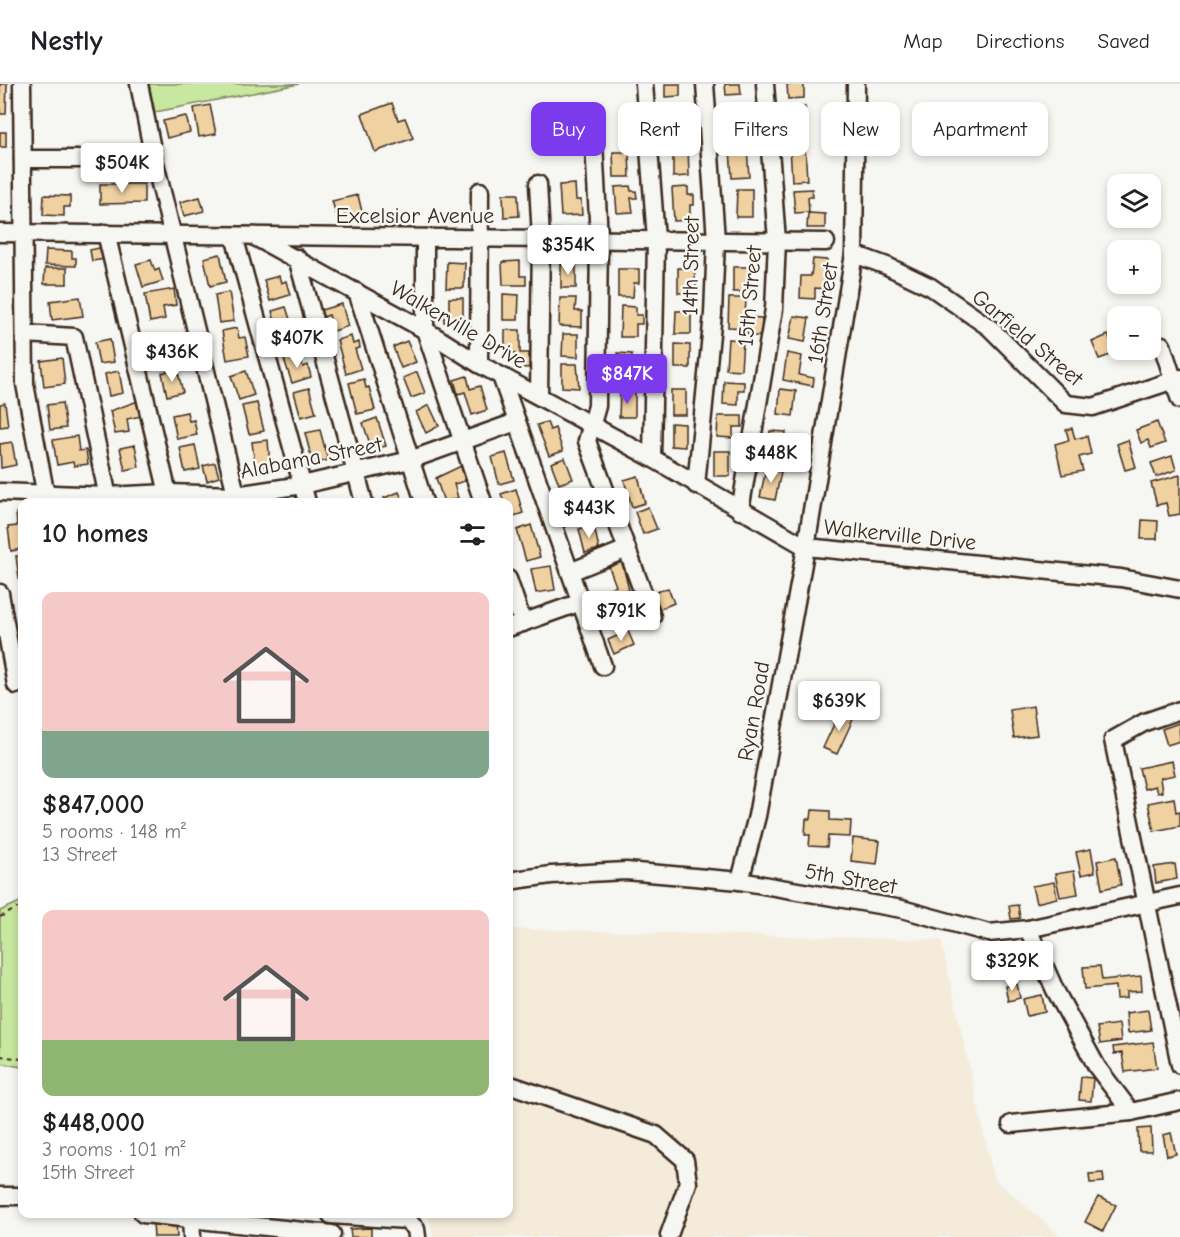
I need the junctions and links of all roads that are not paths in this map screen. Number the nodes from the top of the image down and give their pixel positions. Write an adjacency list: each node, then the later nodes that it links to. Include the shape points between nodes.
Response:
1 (22, 84): 8 (street)
2 (139, 84): 9 (street)
3 (644, 84): 22 (street)
4 (705, 84): 23 (street, 14th Street)
5 (765, 84): 24 (street, 15th Street)
6 (856, 84): 26 (street, 16th Street)
7 (595, 156): 21 (street)
8 (23, 159): 9 (street); 13 (street)
9 (154, 159): 15 (street)
10 (538, 184): 20 (street)
11 (480, 191): 18 (street)
12 (0, 233): 13 (street, Excelsior Avenue)
13 (24, 233): 14 (street, Excelsior Avenue); 30 (street)
14 (106, 233): 15 (street, Excelsior Avenue); 49 (street)
15 (172, 235): 16 (street, Excelsior Avenue); 50 (street)
16 (234, 236): 17 (street, Excelsior Avenue); 44 (street)
17 (255, 237): 19 (street, Excelsior Avenue); 27 (street, Walkerville Drive)
18 (480, 237): 19 (street, Excelsior Avenue); 20 (street, Excelsior Avenue); 32 (street)
19 (425, 238): 29 (street)
20 (541, 238): 21 (street, Excelsior Avenue); 35 (street)
21 (598, 238): 22 (street, Excelsior Avenue); 38 (street, via 597,406)
22 (656, 239): 23 (street, Excelsior Avenue); 40 (street)
23 (716, 240): 24 (street, Excelsior Avenue); 43 (street, 14th Street, via 713,314)
24 (777, 240): 25 (street, Excelsior Avenue); 56 (street, 15th Street, via 772,324)
25 (826, 242)
26 (854, 254): 34 (street, Garfield Street, via 931,287 990,328 1066,404 1093,407); 57 (street, 16th Street)
27 (297, 258): 28 (street, Walkerville Drive); 42 (street)
28 (357, 292): 29 (street, Walkerville Drive); 41 (street)
29 (424, 330): 32 (street, Walkerville Drive); 39 (street)
30 (25, 334): 47 (street, via 25,384); 48 (street, via 74,337)
31 (1162, 345): 34 (street)
32 (479, 364): 33 (street, Walkerville Drive)
33 (501, 376): 35 (street, Walkerville Drive); 37 (street)
34 (1177, 379): 36 (street)
35 (539, 396): 38 (street, Walkerville Drive)
36 (1180, 400)
37 (516, 422): 39 (street, Alabama Street); 59 (street)
38 (591, 424): 40 (street, Walkerville Drive); 58 (street, via 587,441)
39 (462, 441): 41 (street, Alabama Street); 55 (street)
40 (652, 458): 43 (street, Walkerville Drive)
41 (410, 460): 42 (street, Alabama Street); 54 (street)
42 (355, 471): 44 (street, Alabama Street); 53 (street)
43 (696, 484): 56 (street, Walkerville Drive)
44 (302, 485): 51 (street, Alabama Street); 52 (street)
45 (0, 492): 46 (street, Alabama Street)
46 (39, 498)
47 (46, 498)
48 (108, 498)
49 (169, 498)
50 (237, 498)
51 (242, 498)
52 (306, 498)
53 (363, 498)
54 (423, 498)
55 (482, 498)
56 (740, 511): 57 (street, Walkerville Drive)
57 (806, 547): 60 (street, Walkerville Drive, via 1121,578); 70 (street, Ryan Road, via 757,816)
58 (627, 549): 59 (street); 64 (street)
59 (570, 572): 62 (street)
60 (1180, 589)
61 (0, 593): 67 (street)
62 (581, 602): 65 (street); 66 (street)
63 (513, 608): 65 (street)
64 (652, 617)
65 (516, 626)
66 (603, 666)
67 (13, 685)
68 (1180, 710): 72 (street, via 1113,740)
69 (513, 880): 70 (street, 5th Street, via 626,871)
70 (740, 881): 73 (street, 5th Street, via 902,909 989,933)
71 (1180, 896): 72 (street, 5th Street)
72 (1146, 903): 73 (street, 5th Street); 74 (street)
73 (1028, 929): 77 (street, via 1055,990 1097,1067)
74 (1180, 1065)
75 (513, 1086): 85 (street, via 656,1135 685,1160 688,1183)
76 (1180, 1101): 77 (street)
77 (1131, 1112): 78 (street)
78 (1011, 1124)
79 (0, 1196): 80 (street)
80 (18, 1196)
81 (191, 1218): 84 (street); 87 (street)
82 (331, 1218): 86 (street)
83 (382, 1218): 88 (street, via 407,1220 416,1229)
84 (260, 1231): 86 (street)
85 (669, 1235)
86 (333, 1236)
87 (192, 1237)
88 (417, 1237)

